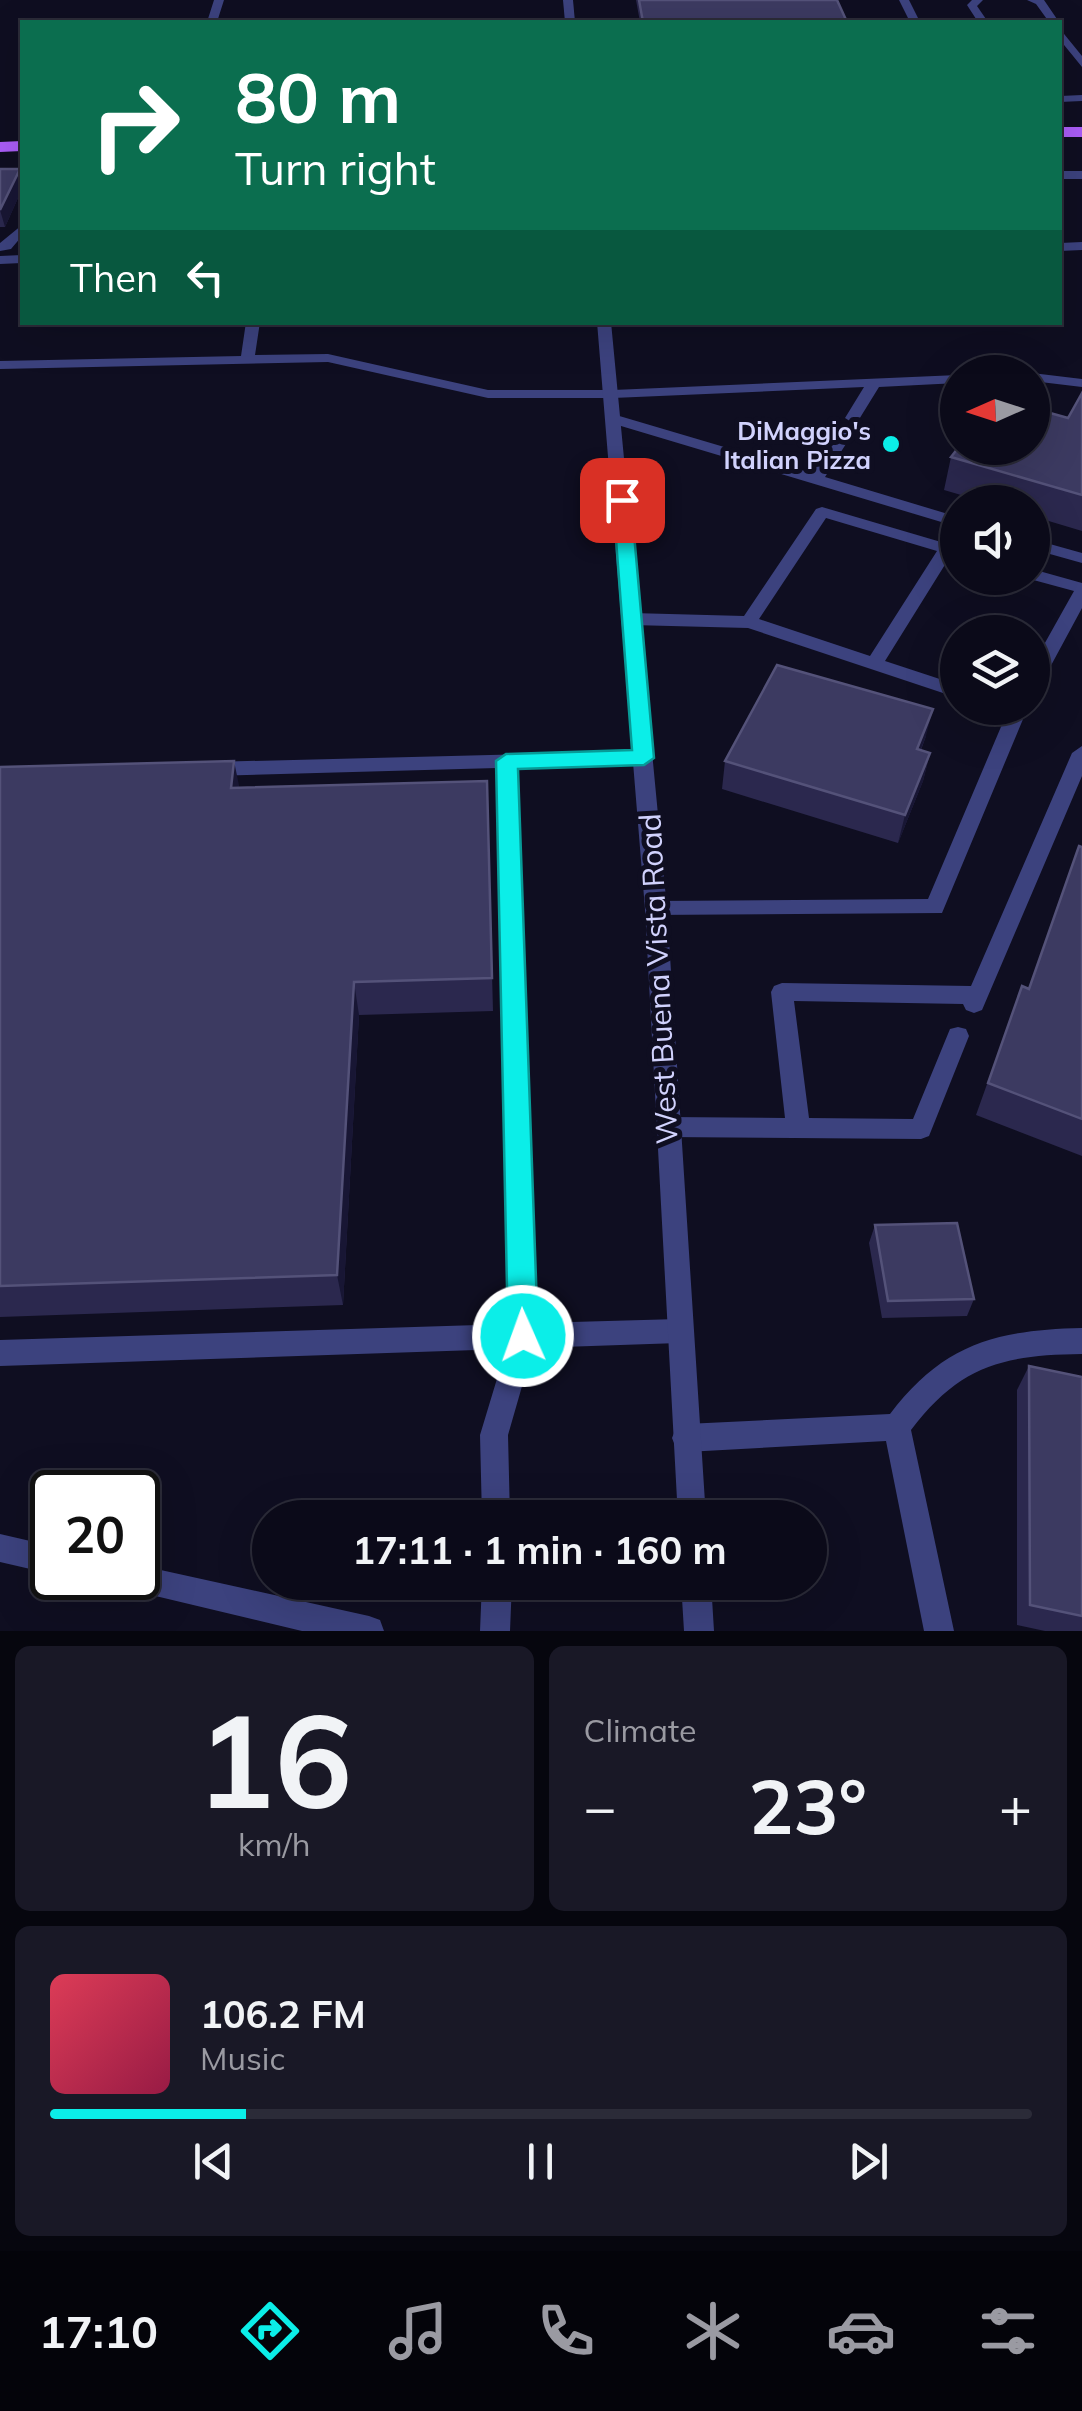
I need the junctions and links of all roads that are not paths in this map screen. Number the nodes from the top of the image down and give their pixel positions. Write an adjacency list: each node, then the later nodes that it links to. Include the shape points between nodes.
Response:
1 (978, 0): 3 (street, via 972,5)
2 (1032, 0): 4 (street)
3 (982, 20)
4 (1053, 20)
5 (1062, 35): 6 (street)
6 (1082, 64)
7 (20, 231): 8 (street)
8 (0, 246)
9 (253, 325): 11 (street)
10 (604, 325): 17 (street, West Buena Vista Road)
11 (247, 360): 12 (street); 17 (street, via 328,358 488,394)
12 (0, 365)
13 (1050, 379): 16 (street)
14 (940, 380): 15 (street)
15 (874, 382): 17 (street); 18 (street)
16 (1082, 382)
17 (613, 394): 19 (street, West Buena Vista Road)
18 (853, 418)
19 (616, 420): 21 (street); 29 (street, West Buena Vista Road)
20 (843, 436): 21 (street)
21 (815, 481): 22 (street)
22 (940, 517)
23 (940, 546): 30 (street, via 822,512)
24 (1050, 549): 25 (street)
25 (1082, 558)
26 (940, 568): 32 (street)
27 (1050, 580): 28 (street)
28 (1082, 590): 31 (street)
29 (632, 619): 30 (street); 36 (street, West Buena Vista Road)
30 (749, 622): 32 (street)
31 (1050, 650)
32 (874, 664): 33 (street)
33 (940, 686)
34 (1008, 725): 39 (street, via 935,908)
35 (1082, 754): 42 (street, via 976,1000 782,992)
36 (644, 758): 37 (street); 39 (street, West Buena Vista Road)
37 (506, 761): 38 (street); 44 (street)
38 (186, 770)
39 (656, 908): 41 (street, West Buena Vista Road)
40 (958, 1036): 42 (street, via 921,1129)
41 (667, 1127): 42 (street); 43 (street, West Buena Vista Road)
42 (798, 1128)
43 (679, 1330): 44 (street); 48 (street, West Buena Vista Road)
44 (523, 1336): 46 (street); 49 (street, via 494,1435)
45 (1082, 1341): 47 (street, via 1023,1344 974,1358 932,1384)
46 (0, 1353)
47 (896, 1427): 48 (street); 59 (street)
48 (686, 1438): 50 (street, West Buena Vista Road)
49 (496, 1500)
50 (691, 1500)
51 (0, 1548): 52 (street)
52 (30, 1555)
53 (160, 1584): 56 (street)
54 (496, 1600): 57 (street)
55 (697, 1600): 58 (street)
56 (369, 1631)
57 (495, 1631)
58 (699, 1631)
59 (939, 1631)

